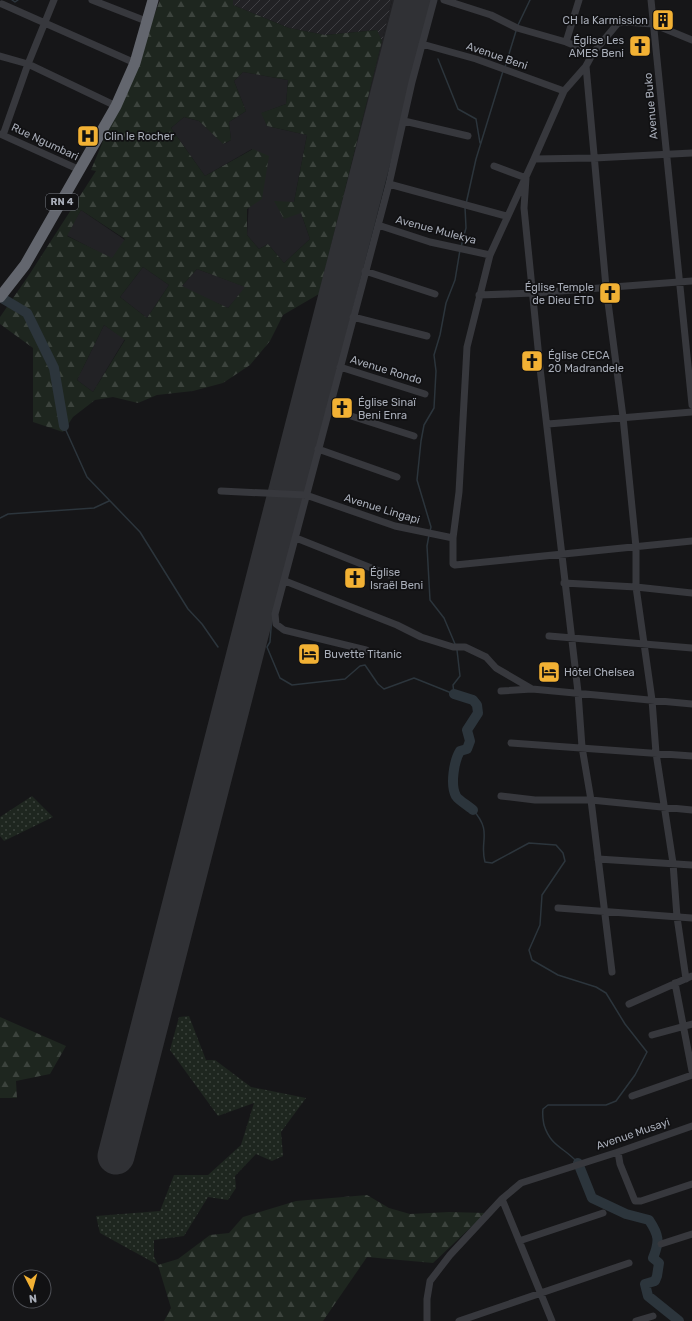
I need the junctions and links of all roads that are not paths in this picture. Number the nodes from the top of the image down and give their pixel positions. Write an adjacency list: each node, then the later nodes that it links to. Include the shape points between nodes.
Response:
1 (54, 0): 9 (street)
2 (92, 0): 10 (street)
3 (153, 0): 10 (highway, RN 4)
4 (434, 0): 14 (street)
5 (444, 0): 13 (street, via 491,15 517,28)
6 (578, 0): 13 (street)
7 (651, 0): 11 (street, Avenue Buko)
8 (2, 4): 9 (street)
9 (44, 22): 17 (street); 18 (street)
10 (146, 22): 17 (highway, RN 4)
11 (653, 24): 12 (street); 15 (street, via 618,23); 27 (street, Avenue Buko)
12 (690, 37)
13 (566, 42): 15 (street)
14 (422, 44): 20 (street, Avenue Beni, via 476,59); 22 (street)
15 (593, 53): 19 (street)
16 (0, 56): 18 (street)
17 (135, 63): 21 (highway, RN 4)
18 (28, 64): 21 (street); 23 (street)
19 (586, 66): 20 (street); 26 (street)
20 (564, 91): 28 (street)
21 (116, 106): 30 (highway, RN 4)
22 (404, 121): 24 (street); 32 (street)
23 (2, 134): 30 (street, Rue Ngumbari)
24 (468, 136)
25 (692, 152): 27 (street)
26 (594, 158): 27 (street); 28 (street); 39 (street)
27 (667, 158): 38 (street, Avenue Buko)
28 (534, 159): 31 (street)
29 (494, 166): 31 (street)
30 (80, 170): 43 (highway, RN 4, via 24,265)
31 (526, 178): 33 (street); 40 (street, via 524,208)
32 (389, 184): 33 (street); 34 (street)
33 (506, 216): 35 (street)
34 (378, 225): 35 (street, Avenue Mulekya, via 430,242); 36 (street)
35 (490, 255): 42 (street)
36 (365, 271): 41 (street); 44 (street)
37 (692, 281): 38 (street)
38 (678, 282): 39 (street); 48 (street, Avenue Buko)
39 (606, 287): 40 (street); 51 (street)
40 (534, 293): 42 (street); 52 (street, via 540,368)
41 (435, 294)
42 (480, 295): 59 (street, via 467,347 459,492)
43 (1, 296)
44 (354, 317): 45 (street); 46 (street)
45 (427, 336)
46 (340, 367): 47 (street, Avenue Rondo); 49 (street)
47 (425, 394)
48 (692, 405)
49 (329, 409): 53 (street); 54 (street)
50 (692, 412): 51 (street)
51 (623, 417): 52 (street); 61 (street)
52 (548, 424): 62 (street)
53 (414, 436)
54 (318, 449): 55 (street); 57 (street)
55 (397, 477)
56 (221, 491): 57 (street, Avenue Lingapi)
57 (306, 495): 58 (street); 59 (street, Avenue Lingapi, via 395,526)
58 (296, 538): 63 (street); 64 (street)
59 (453, 538): 62 (street, via 455,566)
60 (692, 541): 61 (street)
61 (636, 547): 62 (street); 66 (street)
62 (561, 556): 65 (street)
63 (389, 575)
64 (284, 581): 72 (street, via 274,614 276,624); 73 (street, via 397,625 413,634 453,647 465,646 486,657 496,668)
65 (564, 583): 66 (street); 69 (street)
66 (636, 587): 67 (street); 70 (street)
67 (692, 593)
68 (549, 636): 69 (street)
69 (571, 638): 70 (street); 75 (street)
70 (644, 644): 71 (street); 76 (street)
71 (692, 648)
72 (366, 650)
73 (532, 689): 74 (street); 75 (street)
74 (500, 691)
75 (578, 692): 76 (street); 79 (street)
76 (652, 700): 77 (street); 80 (street)
77 (692, 704)
78 (511, 743): 79 (street)
79 (582, 747): 80 (street); 83 (street)
80 (656, 753): 81 (street); 84 (street)
81 (692, 756)
82 (501, 796): 83 (street, via 535,800)
83 (591, 800): 84 (street); 86 (street)
84 (664, 808): 85 (street); 87 (street)
85 (692, 810)
86 (598, 859): 87 (street); 90 (street)
87 (673, 863): 88 (street); 91 (street)
88 (692, 865)
89 (558, 908): 90 (street)
90 (604, 911): 91 (street); 93 (street)
91 (677, 917): 92 (street); 94 (street)
92 (692, 918)
93 (612, 972)
94 (689, 977): 95 (street)
95 (675, 983): 96 (street); 98 (street)
96 (628, 1004)
97 (692, 1024): 98 (street)
98 (682, 1028): 99 (street); 100 (street)
99 (652, 1035)
100 (692, 1071)
101 (692, 1075): 102 (street)
102 (632, 1096)
103 (692, 1126): 104 (street, Avenue Musayi)
104 (618, 1152): 105 (street, via 620,1164 635,1201); 106 (street, Avenue Musayi, via 521,1183)
105 (692, 1184)
106 (502, 1199): 109 (street); 114 (street, Avenue Musayi, via 450,1255 430,1281)
107 (603, 1213): 109 (street)
108 (692, 1234): 110 (street)
109 (519, 1241): 112 (street)
110 (661, 1244)
111 (629, 1263): 112 (street)
112 (541, 1293): 115 (street); 116 (street)
113 (652, 1316): 117 (street)
114 (427, 1321)
115 (459, 1321)
116 (552, 1321)
117 (636, 1321)

